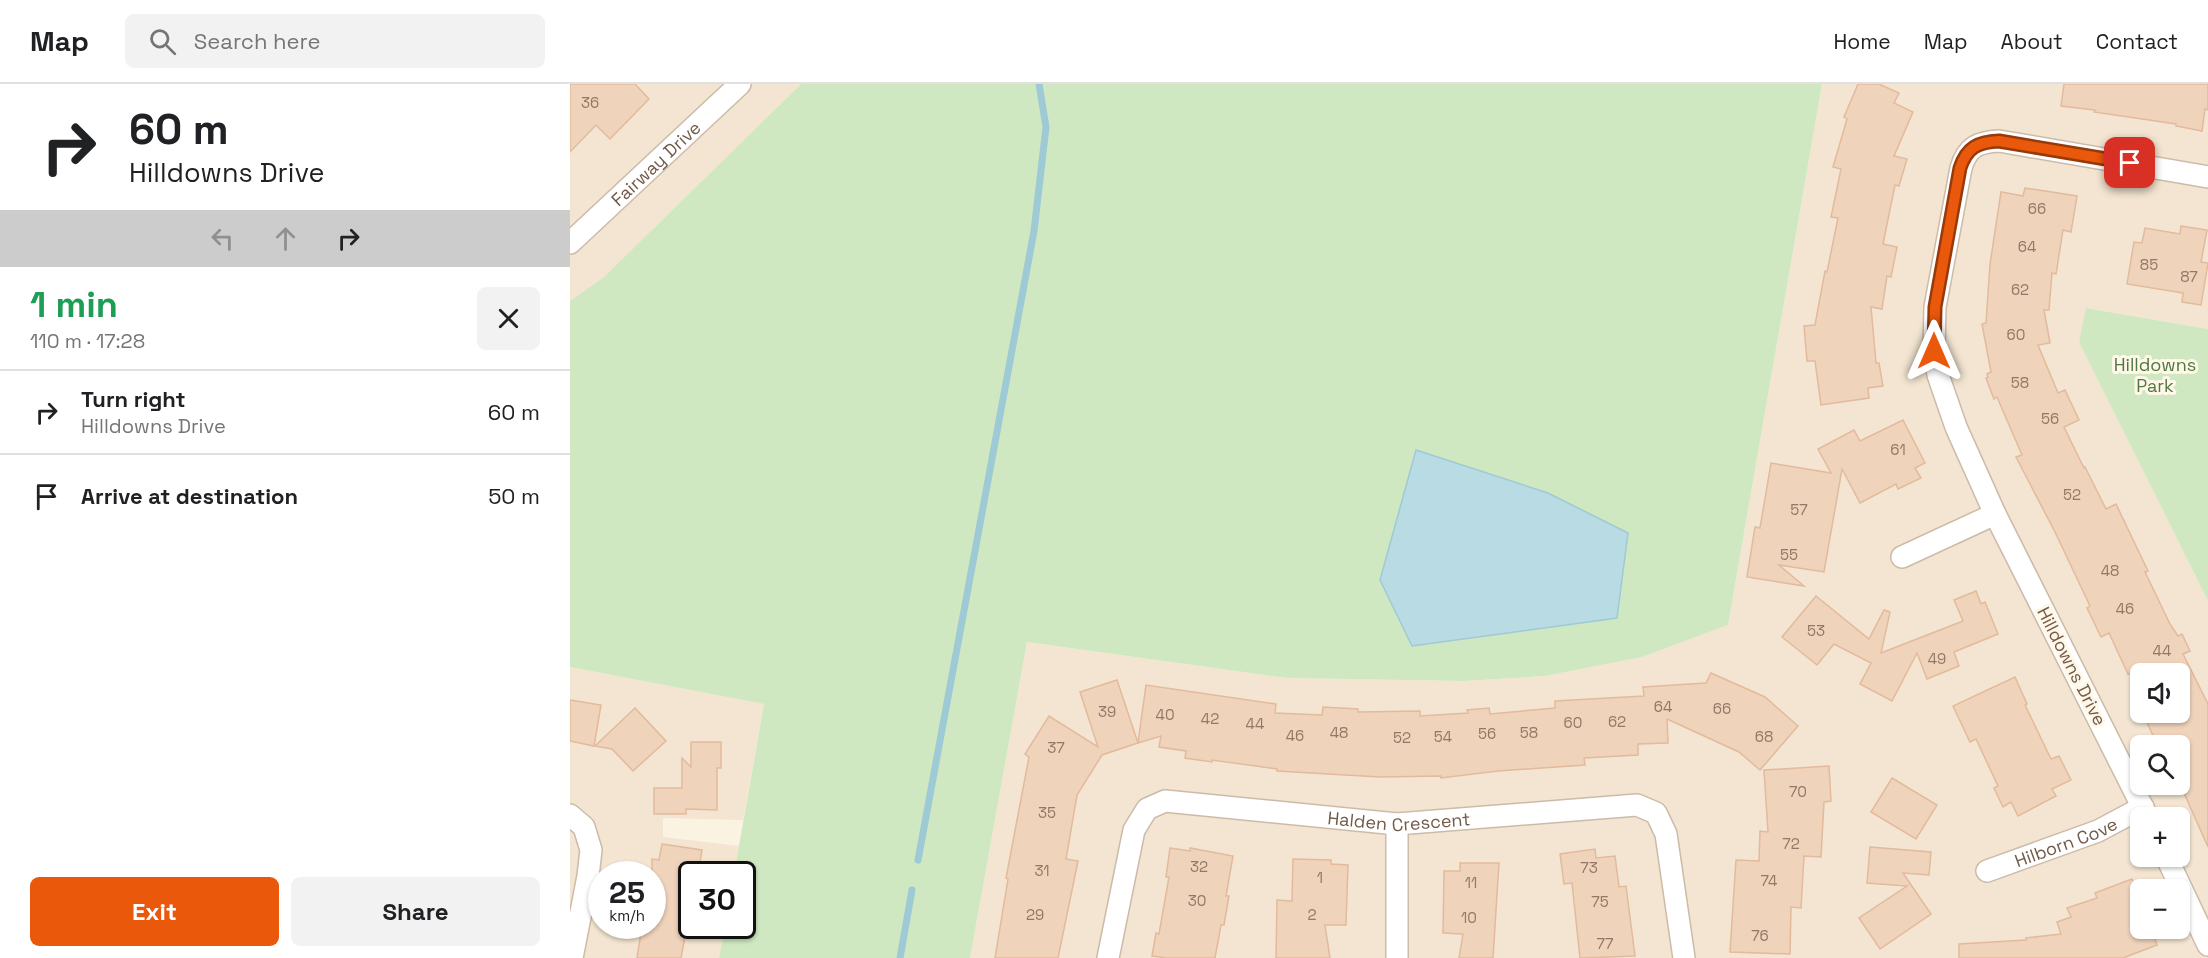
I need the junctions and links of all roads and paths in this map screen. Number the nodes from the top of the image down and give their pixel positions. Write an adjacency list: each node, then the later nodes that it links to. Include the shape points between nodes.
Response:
1 (740, 84): 3 (street, Fairway Drive)
2 (2208, 177): 4 (street, Hilldowns Drive, via 1999,141 1983,142 1964,156 1935,307 1934,351 1946,401)
3 (570, 243)
4 (1995, 514): 5 (street); 6 (street, Hilldowns Drive)
5 (1902, 557)
6 (2142, 807)
7 (570, 815): 13 (street, via 584,827 591,850)
8 (2130, 818): 11 (street, Hilborn Cove)
9 (1397, 824): 14 (street, Halden Crescent, via 1185,802 1165,801 1147,809 1134,830); 15 (street); 16 (street, Halden Crescent, via 1637,805 1656,813 1666,834)
10 (2171, 867): 12 (street)
11 (1987, 871)
12 (2208, 945)
13 (572, 958)
14 (1108, 958)
15 (1397, 958)
16 (1684, 958)

